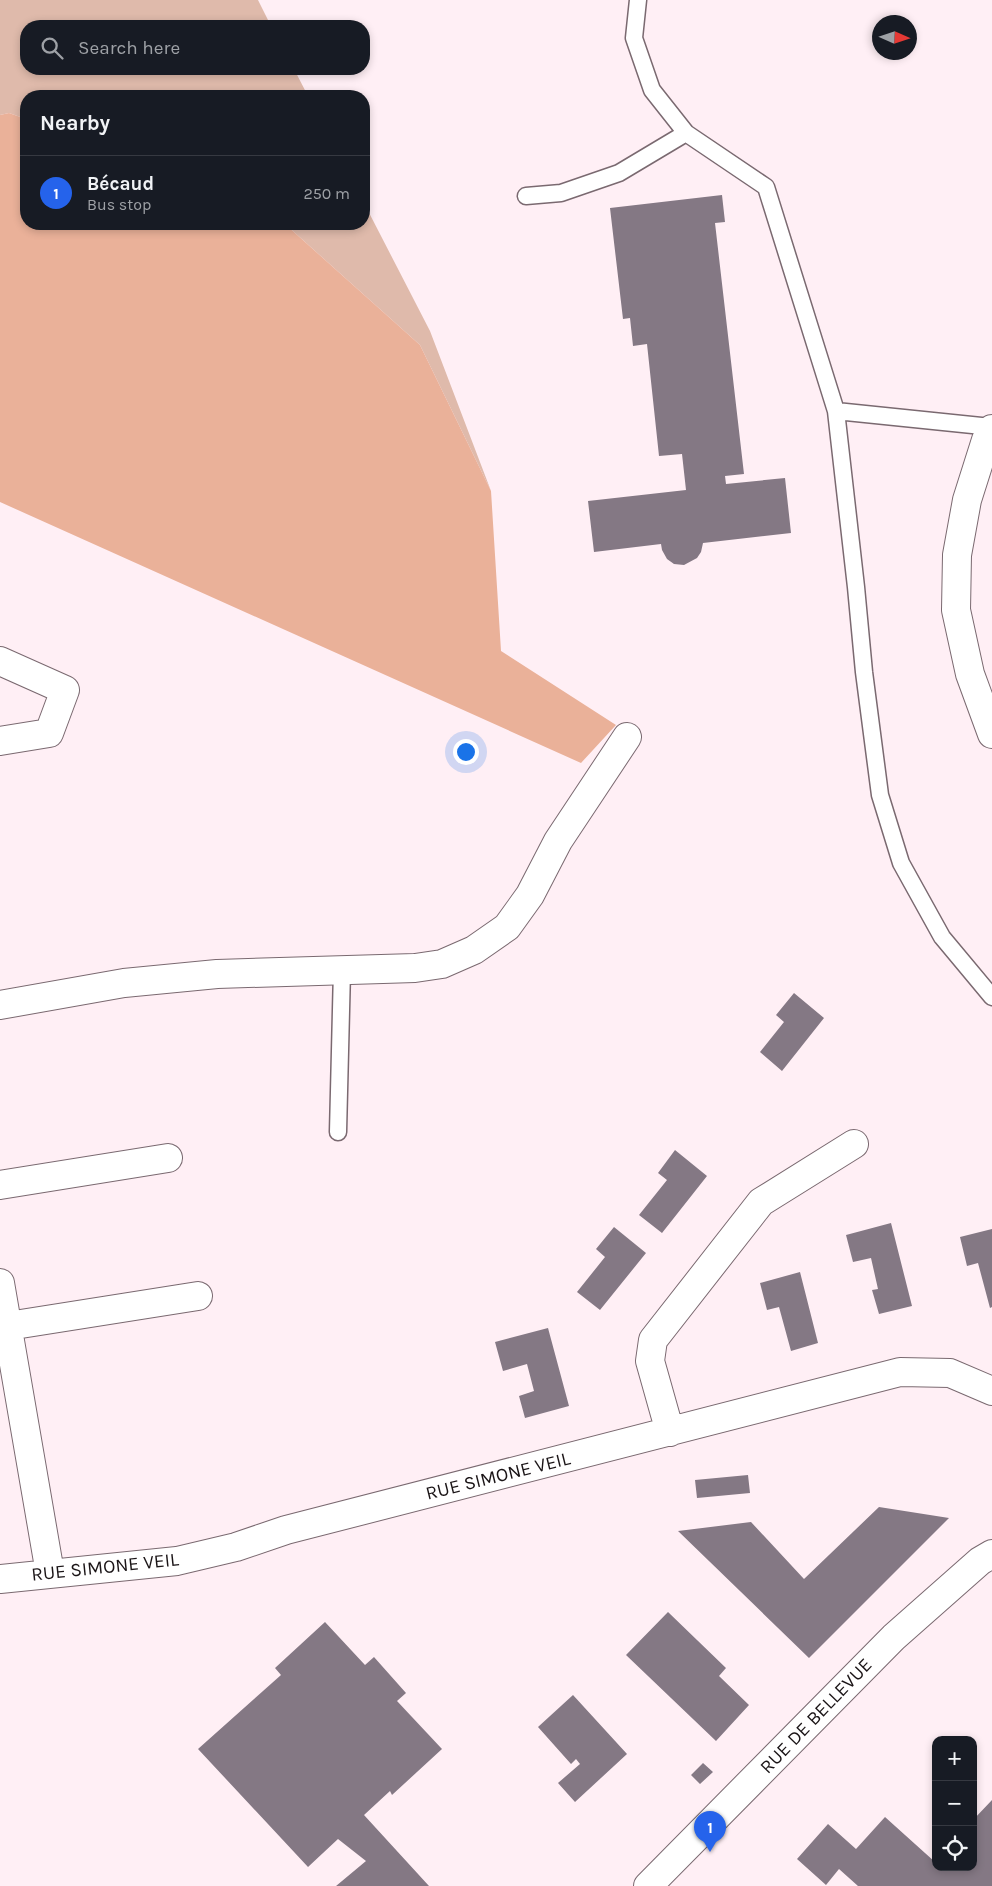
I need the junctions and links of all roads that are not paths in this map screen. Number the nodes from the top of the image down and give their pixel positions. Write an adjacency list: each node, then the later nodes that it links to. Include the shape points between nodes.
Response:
1 (638, 0): 2 (lane, via 634,38 652,90)
2 (686, 133): 3 (lane, via 619,173 560,193); 4 (lane, via 766,187)
3 (526, 196)
4 (836, 411): 5 (lane); 11 (lane, via 880,795 901,863 942,937)
5 (992, 428): 7 (main road, via 967,500 957,555 956,610 970,674)
6 (0, 661): 9 (main road, via 65,690 49,734)
7 (992, 734)
8 (627, 737): 10 (main road, via 558,841 530,895 507,927 474,950 442,964)
9 (0, 741)
10 (342, 970): 12 (main road, via 217,974 134,982); 13 (lane)
11 (992, 997)
12 (0, 1005)
13 (338, 1132)
14 (854, 1144): 21 (main road, via 761,1202 653,1340 650,1361)
15 (168, 1158): 16 (main road)
16 (0, 1185)
17 (0, 1283): 19 (main road)
18 (198, 1296): 19 (main road)
19 (8, 1326): 23 (main road)
20 (992, 1391): 21 (main road, RUE SIMONE VEIL, via 950,1373 900,1372)
21 (670, 1432): 23 (main road, RUE SIMONE VEIL, via 177,1561)
22 (992, 1554): 25 (main road, RUE DE BELLEVUE, via 894,1637)
23 (50, 1573): 24 (main road, RUE SIMONE VEIL)
24 (0, 1578)
25 (648, 1886)

